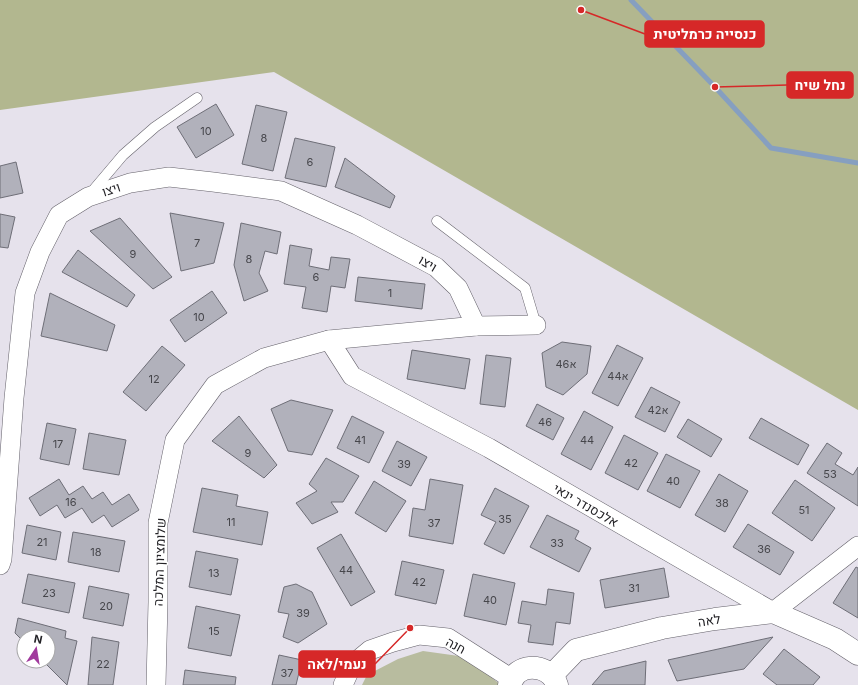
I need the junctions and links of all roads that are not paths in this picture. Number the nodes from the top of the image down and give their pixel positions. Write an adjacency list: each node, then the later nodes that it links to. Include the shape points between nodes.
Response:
1 (197, 98): 2 (lane, via 155,127 122,155)
2 (88, 197): 5 (street, ויצו, via 130,183 169,177 281,192 357,225 436,267 458,288); 8 (street, ויצו, via 59,216 40,252 25,293)
3 (437, 221): 4 (lane, via 525,288)
4 (536, 325): 5 (street)
5 (476, 326): 6 (street)
6 (329, 340): 9 (street, אלכסנדר ינאי, via 352,376 488,448); 13 (street, שלומציון המלכה, via 264,358 215,385 175,440 158,524)
7 (858, 546): 9 (street)
8 (0, 565)
9 (773, 612): 10 (street, אלכסנדר ינאי, via 834,639); 11 (street, לאה, via 715,618 576,650)
10 (858, 654)
11 (554, 680): 12 (street, via 546,670 531,667 517,673)
12 (510, 682): 14 (street, חנה, via 448,638 419,635 370,650 352,665)
13 (156, 685)
14 (343, 685)

